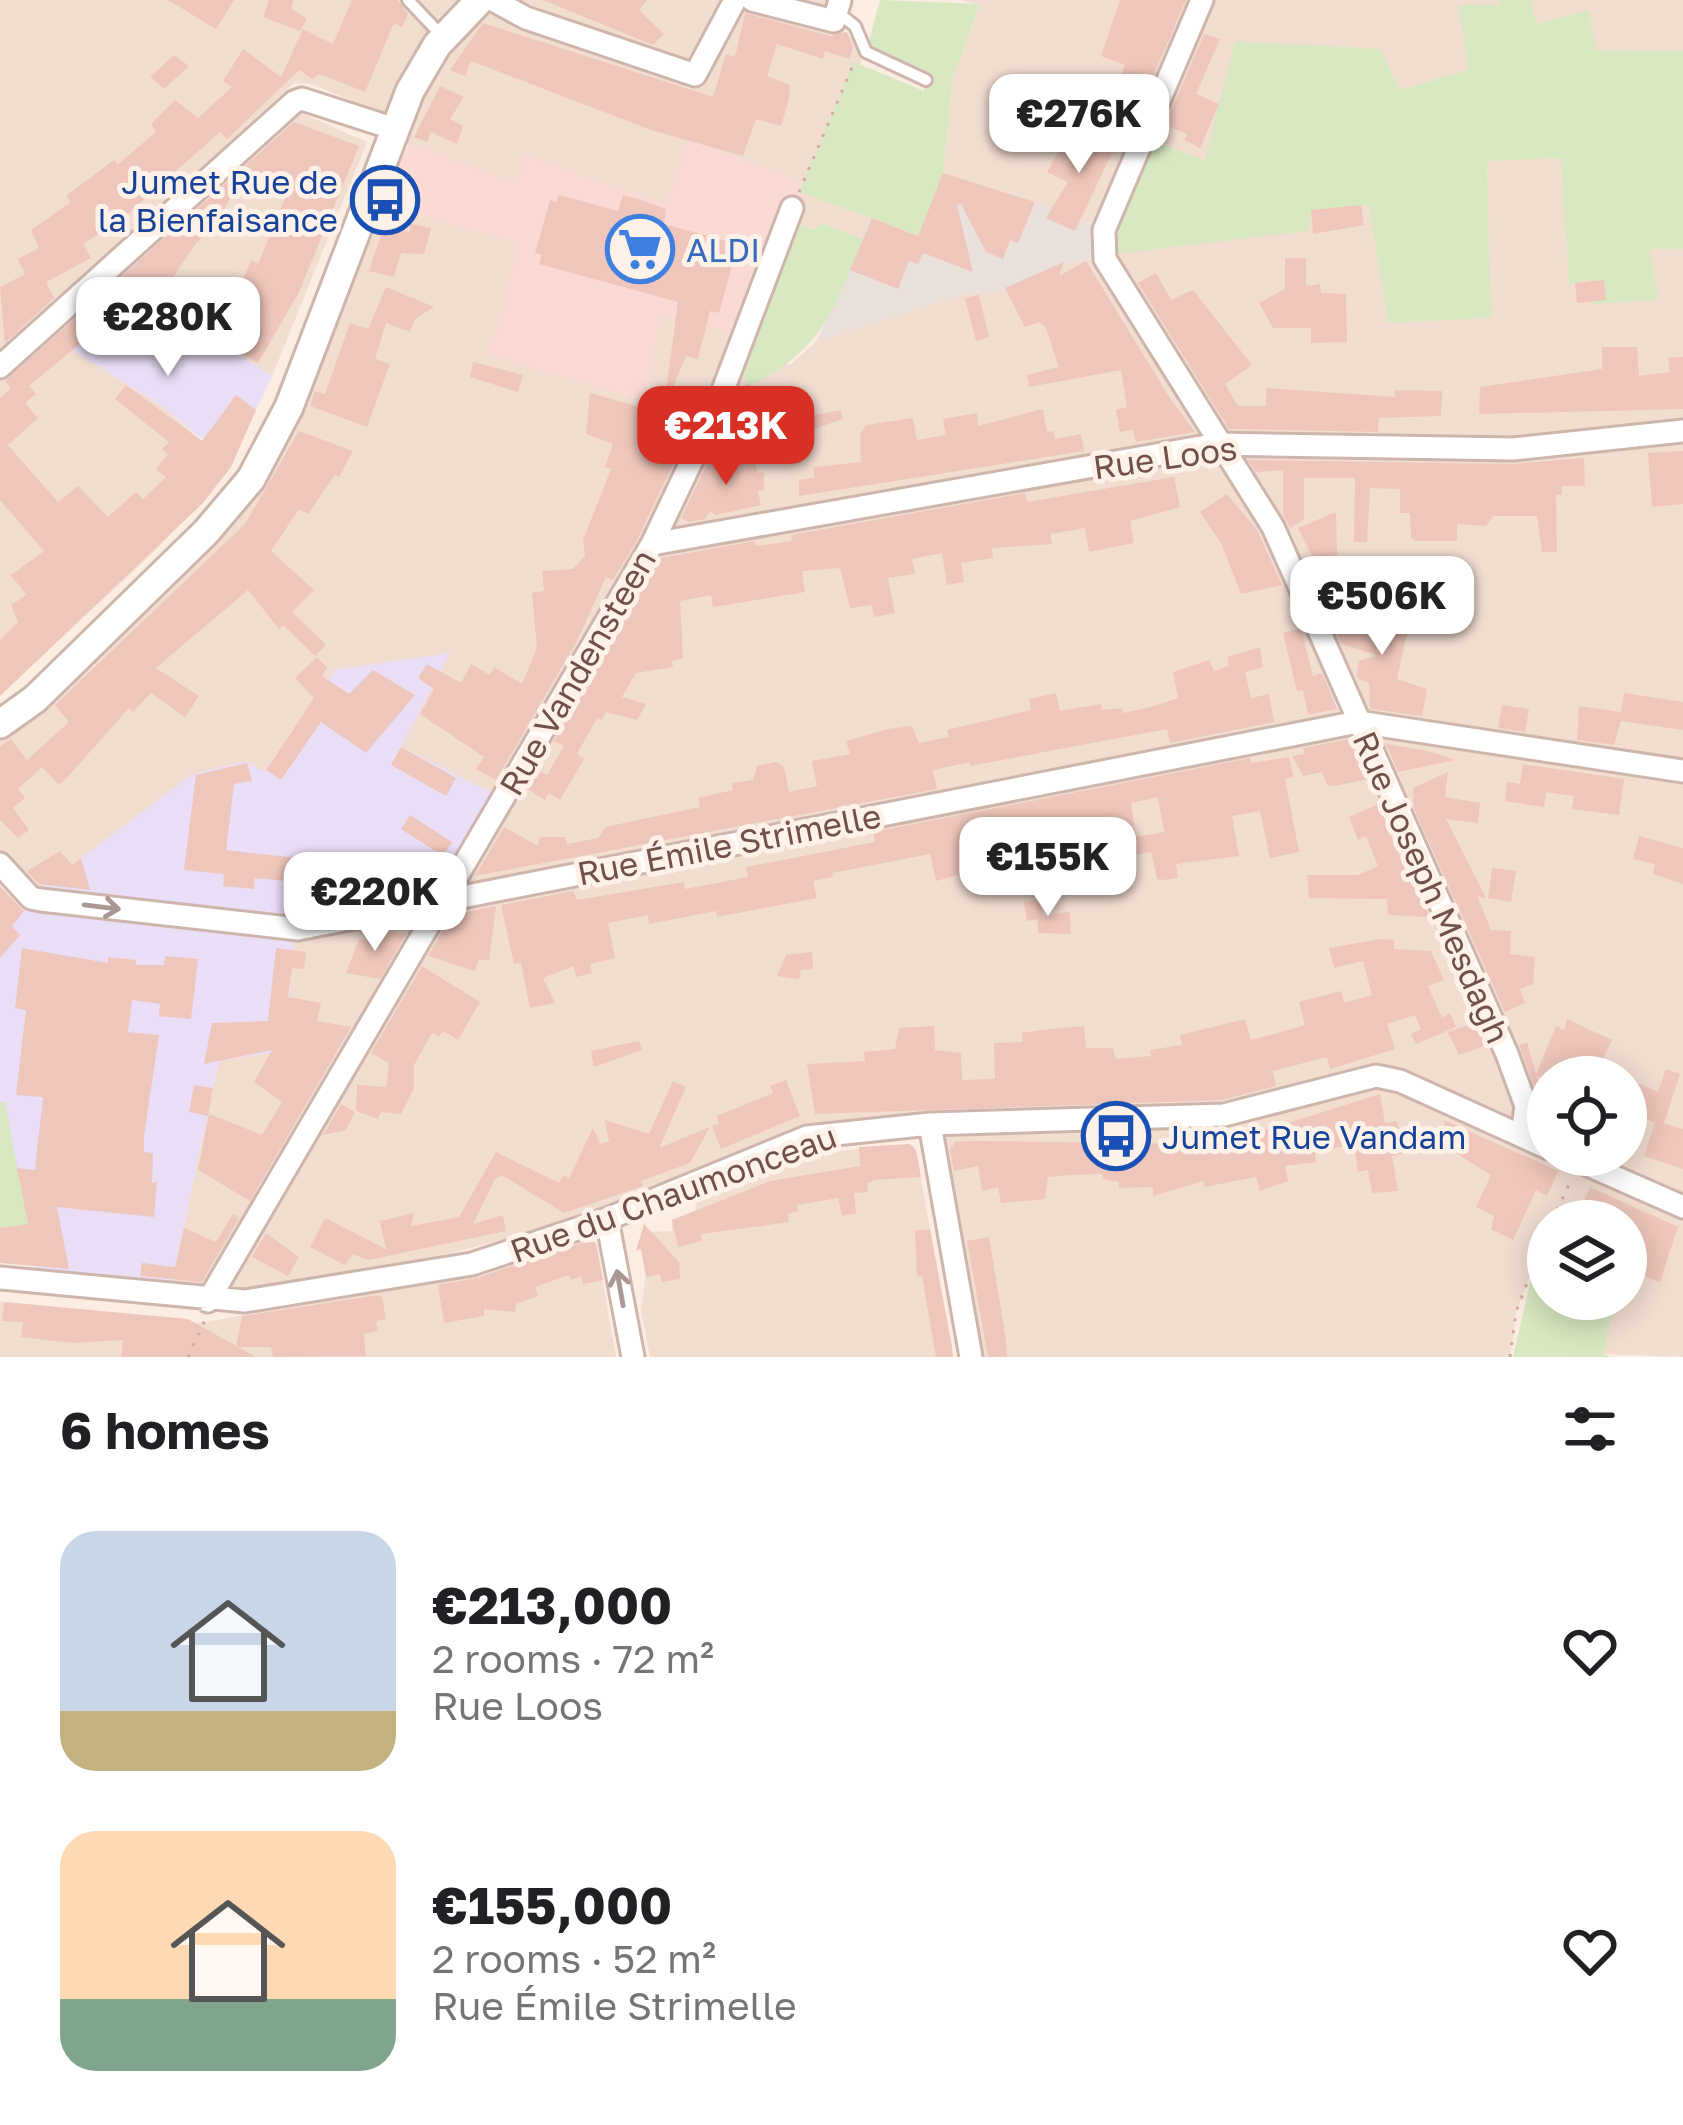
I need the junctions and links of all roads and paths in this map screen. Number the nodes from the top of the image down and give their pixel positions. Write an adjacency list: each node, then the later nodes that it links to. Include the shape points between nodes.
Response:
1 (408, 0): 8 (lane)
2 (480, 0): 8 (street)
3 (493, 0): 4 (street, via 695,75)
4 (735, 0)
5 (752, 0): 7 (street, via 833,21)
6 (1202, 0): 15 (street, Rue Joseph Mesdagh, via 1104,230 1105,259)
7 (838, 6): 10 (lane, via 866,52)
8 (443, 38): 11 (street)
9 (859, 50): 12 (path)
10 (926, 80)
11 (395, 129): 13 (street, via 294,101); 18 (street, via 289,407 250,479 206,532)
12 (792, 208): 16 (street, Rue Vandensteen, via 714,414)
13 (0, 367)
14 (1683, 431): 15 (street, Rue Loos, via 1514,449)
15 (1218, 444): 16 (street, Rue Loos); 17 (street, Rue Joseph Mesdagh, via 1273,527)
16 (652, 544): 21 (street, Rue Vandensteen)
17 (1358, 722): 19 (street, Rue Émile Strimelle); 21 (street, Rue Émile Strimelle); 23 (street, Rue Joseph Mesdagh, via 1507,1054 1526,1106)
18 (0, 724)
19 (1683, 771)
20 (0, 864): 21 (street, Rue Émile Strimelle, one-way to 21, via 31,898 293,929)
21 (441, 903): 30 (street, Rue Vandensteen)
22 (931, 1124): 23 (street, Rue du Chaumonceau, via 1224,1115 1376,1076); 27 (street, Rue du Chaumonceau, via 807,1137); 33 (street)
23 (1522, 1136): 24 (street, Rue du Chaumonceau)
24 (1527, 1138)
25 (1612, 1176): 26 (street)
26 (1683, 1208)
27 (608, 1219): 30 (street, Rue du Chaumonceau, via 472,1264); 32 (street, one-way to 27)
28 (0, 1279): 30 (street, Rue du Chaumonceau)
29 (1527, 1283): 34 (path)
30 (208, 1301): 31 (path)
31 (188, 1357)
32 (633, 1357)
33 (971, 1357)
34 (1510, 1357)

